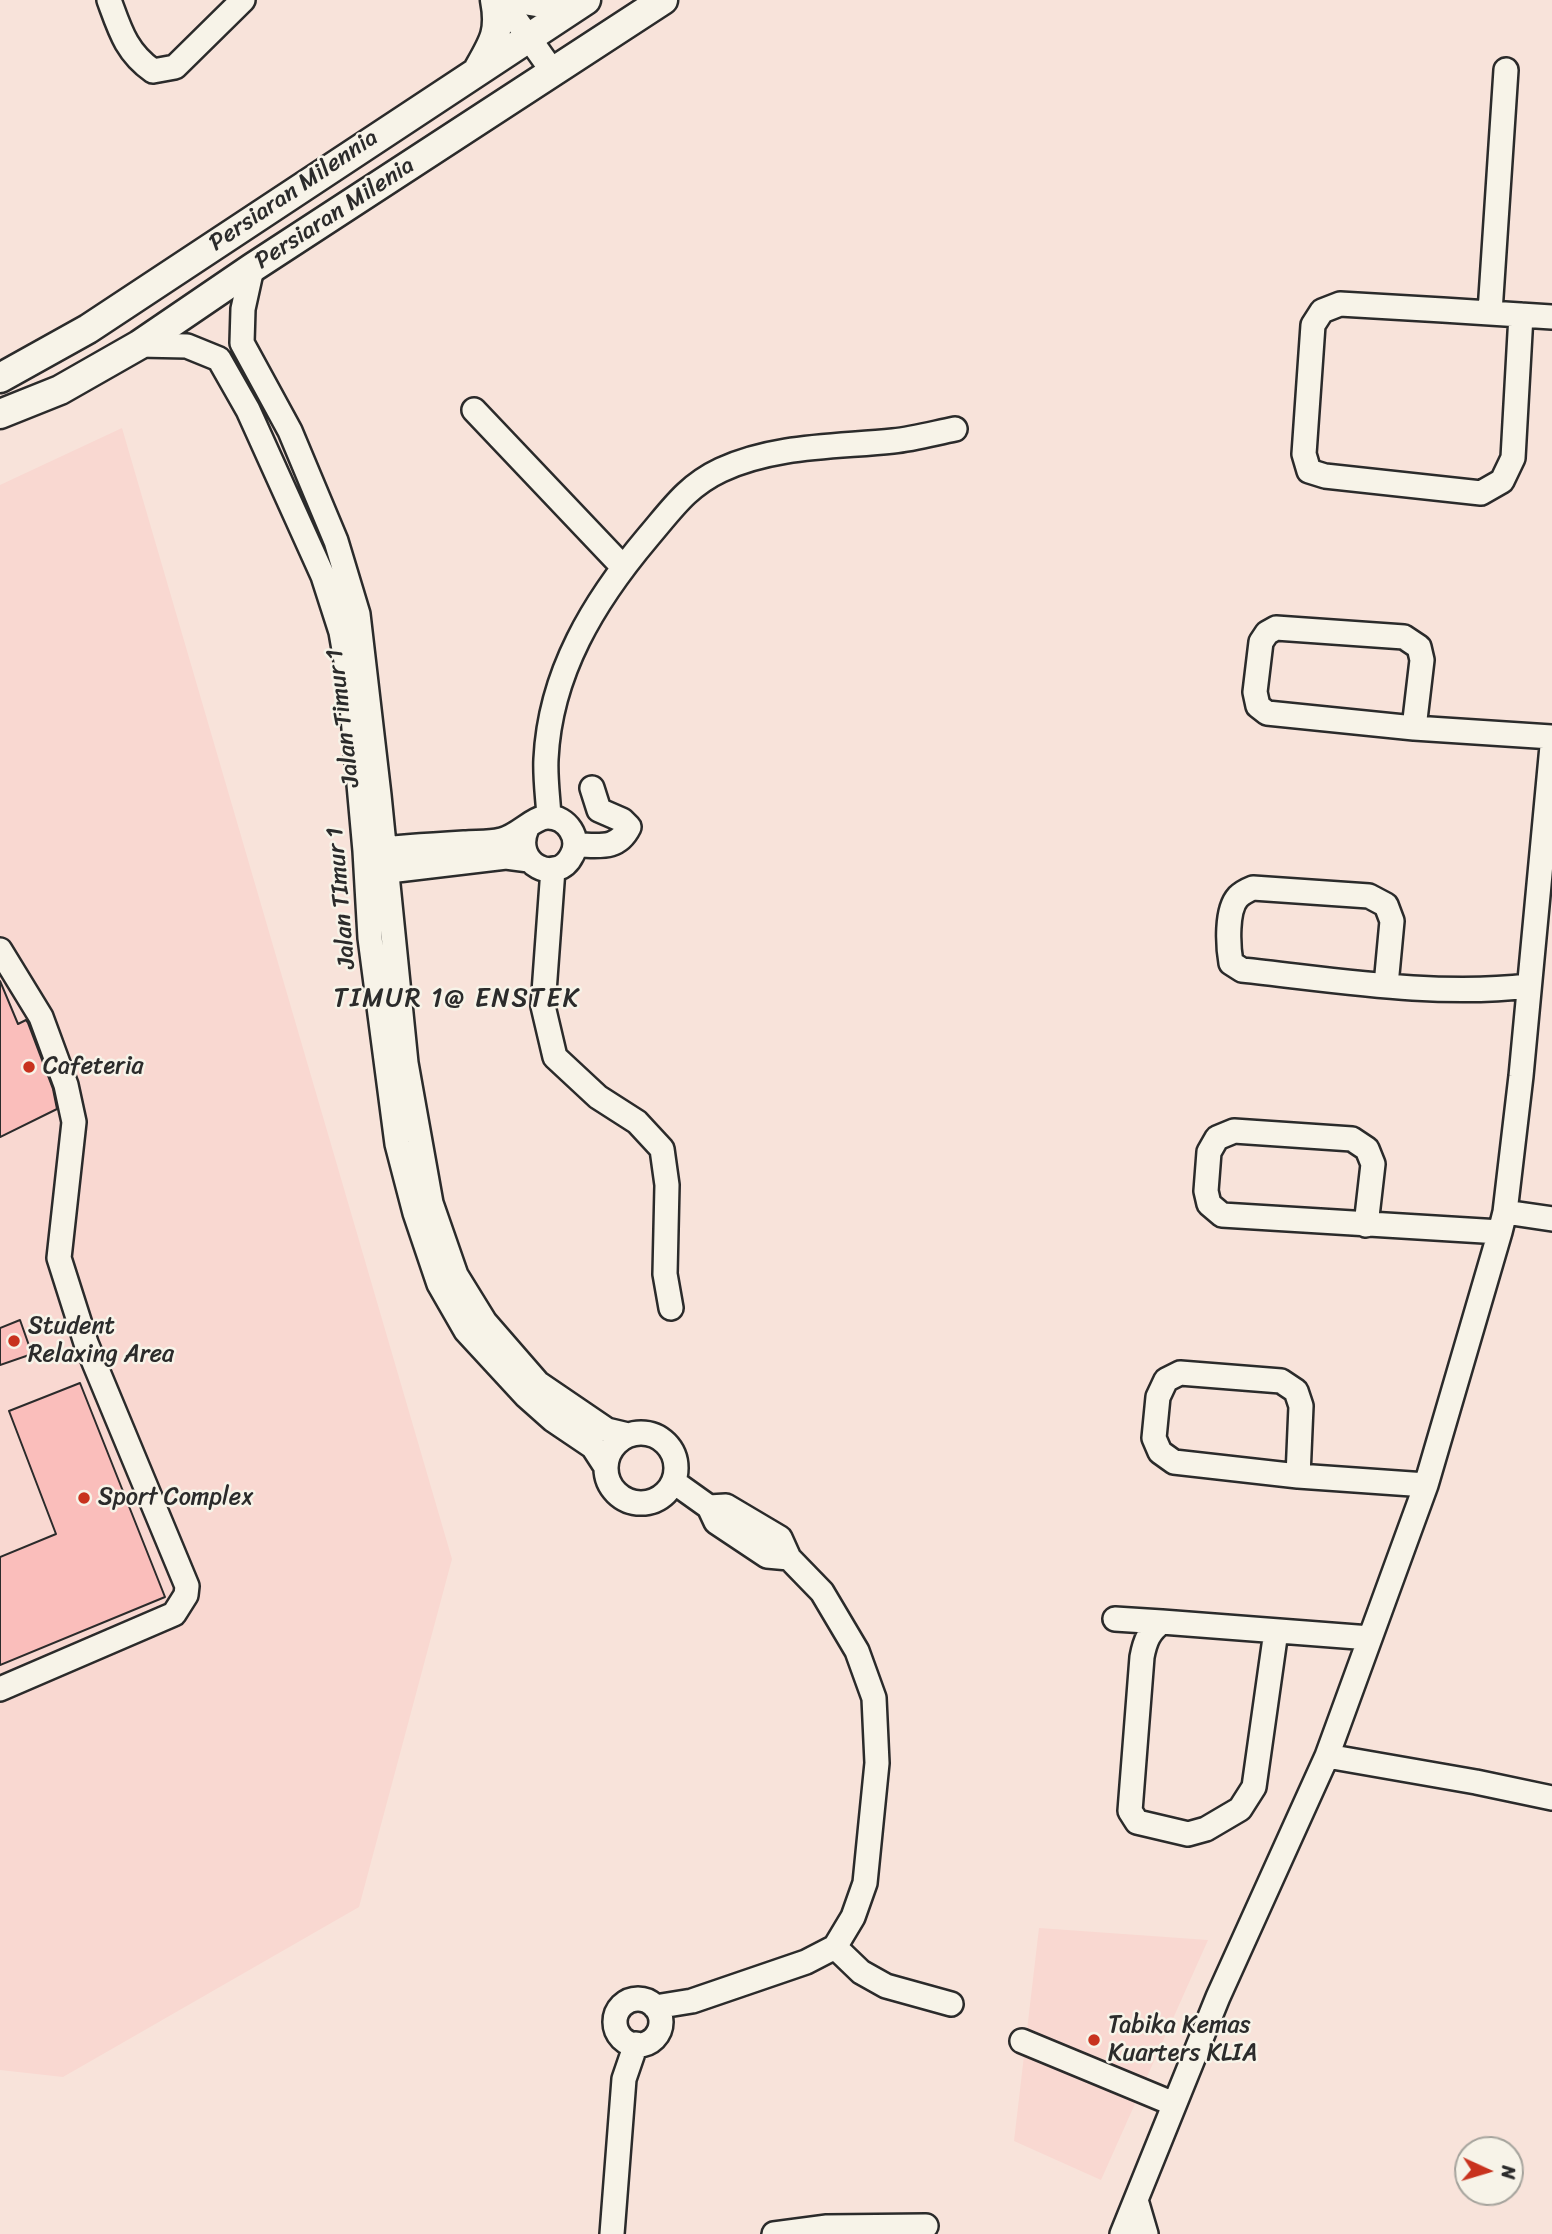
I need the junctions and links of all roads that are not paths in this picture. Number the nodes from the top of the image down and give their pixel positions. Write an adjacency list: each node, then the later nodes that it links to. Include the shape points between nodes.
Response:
1 (109, 0): 2 (street, via 136,59 153,71 175,67)
2 (243, 0)
3 (495, 0): 9 (main road, via 496,38)
4 (502, 0): 8 (street)
5 (524, 0): 6 (main road, via 549,4)
6 (585, 0): 8 (main road, Persiaran Milennia)
7 (663, 0): 11 (main road, Persiaran Milenia)
8 (528, 37): 9 (main road, Persiaran Milennia); 11 (street)
9 (477, 70): 17 (main road, Persiaran Milennia, via 88,329)
10 (1506, 70): 13 (street)
11 (552, 72): 12 (main road, Persiaran Milenia)
12 (252, 268): 16 (main road, Persiaran Milenia); 30 (street, Jalan Timur 1, via 243,309 242,343 290,431 336,541 358,614)
13 (1490, 312): 14 (street); 14 (street, via 1340,304 1322,311 1313,325 1304,454 1310,471 1481,493 1502,481 1513,458)
14 (1521, 315): 15 (street)
15 (1552, 317)
16 (139, 345): 19 (main road, Persiaran Milenia, via 60,390); 30 (street, Jalan TImur 1, via 187,346 219,359 248,410 323,576 341,632)
17 (0, 378)
18 (474, 410): 21 (street)
19 (0, 414)
20 (956, 429): 21 (street, via 896,441 789,450 723,469 690,488)
21 (622, 567): 26 (street, via 572,647 558,686 546,759)
22 (1414, 728): 22 (street, via 1267,713 1258,705 1255,692 1261,642 1276,628 1404,637 1419,647 1422,660); 23 (street)
23 (1552, 737)
24 (1552, 746): 34 (street)
25 (592, 788): 28 (street, via 599,810 629,827 612,845)
26 (549, 817): 27 (street); 28 (street, via 571,829)
27 (527, 828): 29 (street, via 523,845); 30 (street, via 503,840)
28 (575, 845): 31 (street, via 568,861)
29 (529, 860): 30 (street); 31 (street)
30 (375, 861): 39 (street, Jalan Timur 1, via 431,1203 456,1275 485,1322 538,1383 607,1430); 40 (street, Jalan TImur 1, via 370,938 397,1144 439,1284 466,1331 526,1396 593,1447)
31 (552, 869): 38 (street, via 543,1006 555,1058 598,1097 637,1122 662,1149 667,1185 665,1274)
32 (0, 950): 48 (street, via 41,1017 74,1122 59,1258 86,1343 187,1586 174,1614)
33 (1386, 985): 33 (street, via 1242,971 1231,962 1228,947 1232,909 1239,896 1253,888 1369,896 1386,905 1392,921); 34 (street, via 1490,990)
34 (1529, 986): 36 (street)
35 (1552, 1219): 36 (street)
36 (1503, 1222): 37 (street); 43 (street)
37 (1366, 1225): 37 (street, via 1222,1215 1209,1204 1206,1191 1209,1152 1217,1138 1234,1131 1352,1139 1367,1149 1373,1164)
38 (671, 1308)
39 (628, 1435): 40 (street, via 611,1449); 42 (street, via 651,1433 670,1447 676,1459)
40 (606, 1467): 42 (street, via 615,1492 640,1504 666,1494)
41 (1298, 1476): 41 (street, via 1174,1462 1160,1451 1154,1438 1158,1397 1166,1380 1180,1373 1281,1381 1296,1391 1301,1406); 43 (street)
42 (674, 1482): 51 (street, via 709,1507 716,1522 767,1556 789,1558 822,1592 857,1651 874,1698 877,1763 865,1884)
43 (1426, 1485): 47 (street)
44 (1115, 1619): 45 (street)
45 (1163, 1622): 46 (street); 46 (street, via 1146,1640 1142,1657 1130,1811 1137,1822 1188,1834 1240,1809 1254,1787)
46 (1276, 1631): 47 (street)
47 (1370, 1638): 49 (street)
48 (0, 1689)
49 (1327, 1755): 50 (street); 56 (street)
50 (1552, 1798)
51 (835, 1947): 52 (street, via 861,1972 886,1986); 53 (street, via 806,1962 692,2001)
52 (951, 2004)
53 (656, 2007): 55 (street, via 661,2024 658,2032); 55 (street, via 648,2001 628,2001 616,2016 620,2035)
54 (1022, 2041): 56 (street)
55 (636, 2045): 60 (street, via 624,2079)
56 (1174, 2104): 57 (street)
57 (1136, 2200): 62 (street); 63 (street)
58 (926, 2226): 59 (street)
59 (827, 2230): 61 (street)
60 (612, 2234)
61 (774, 2234)
62 (1122, 2234)
63 (1146, 2234)

